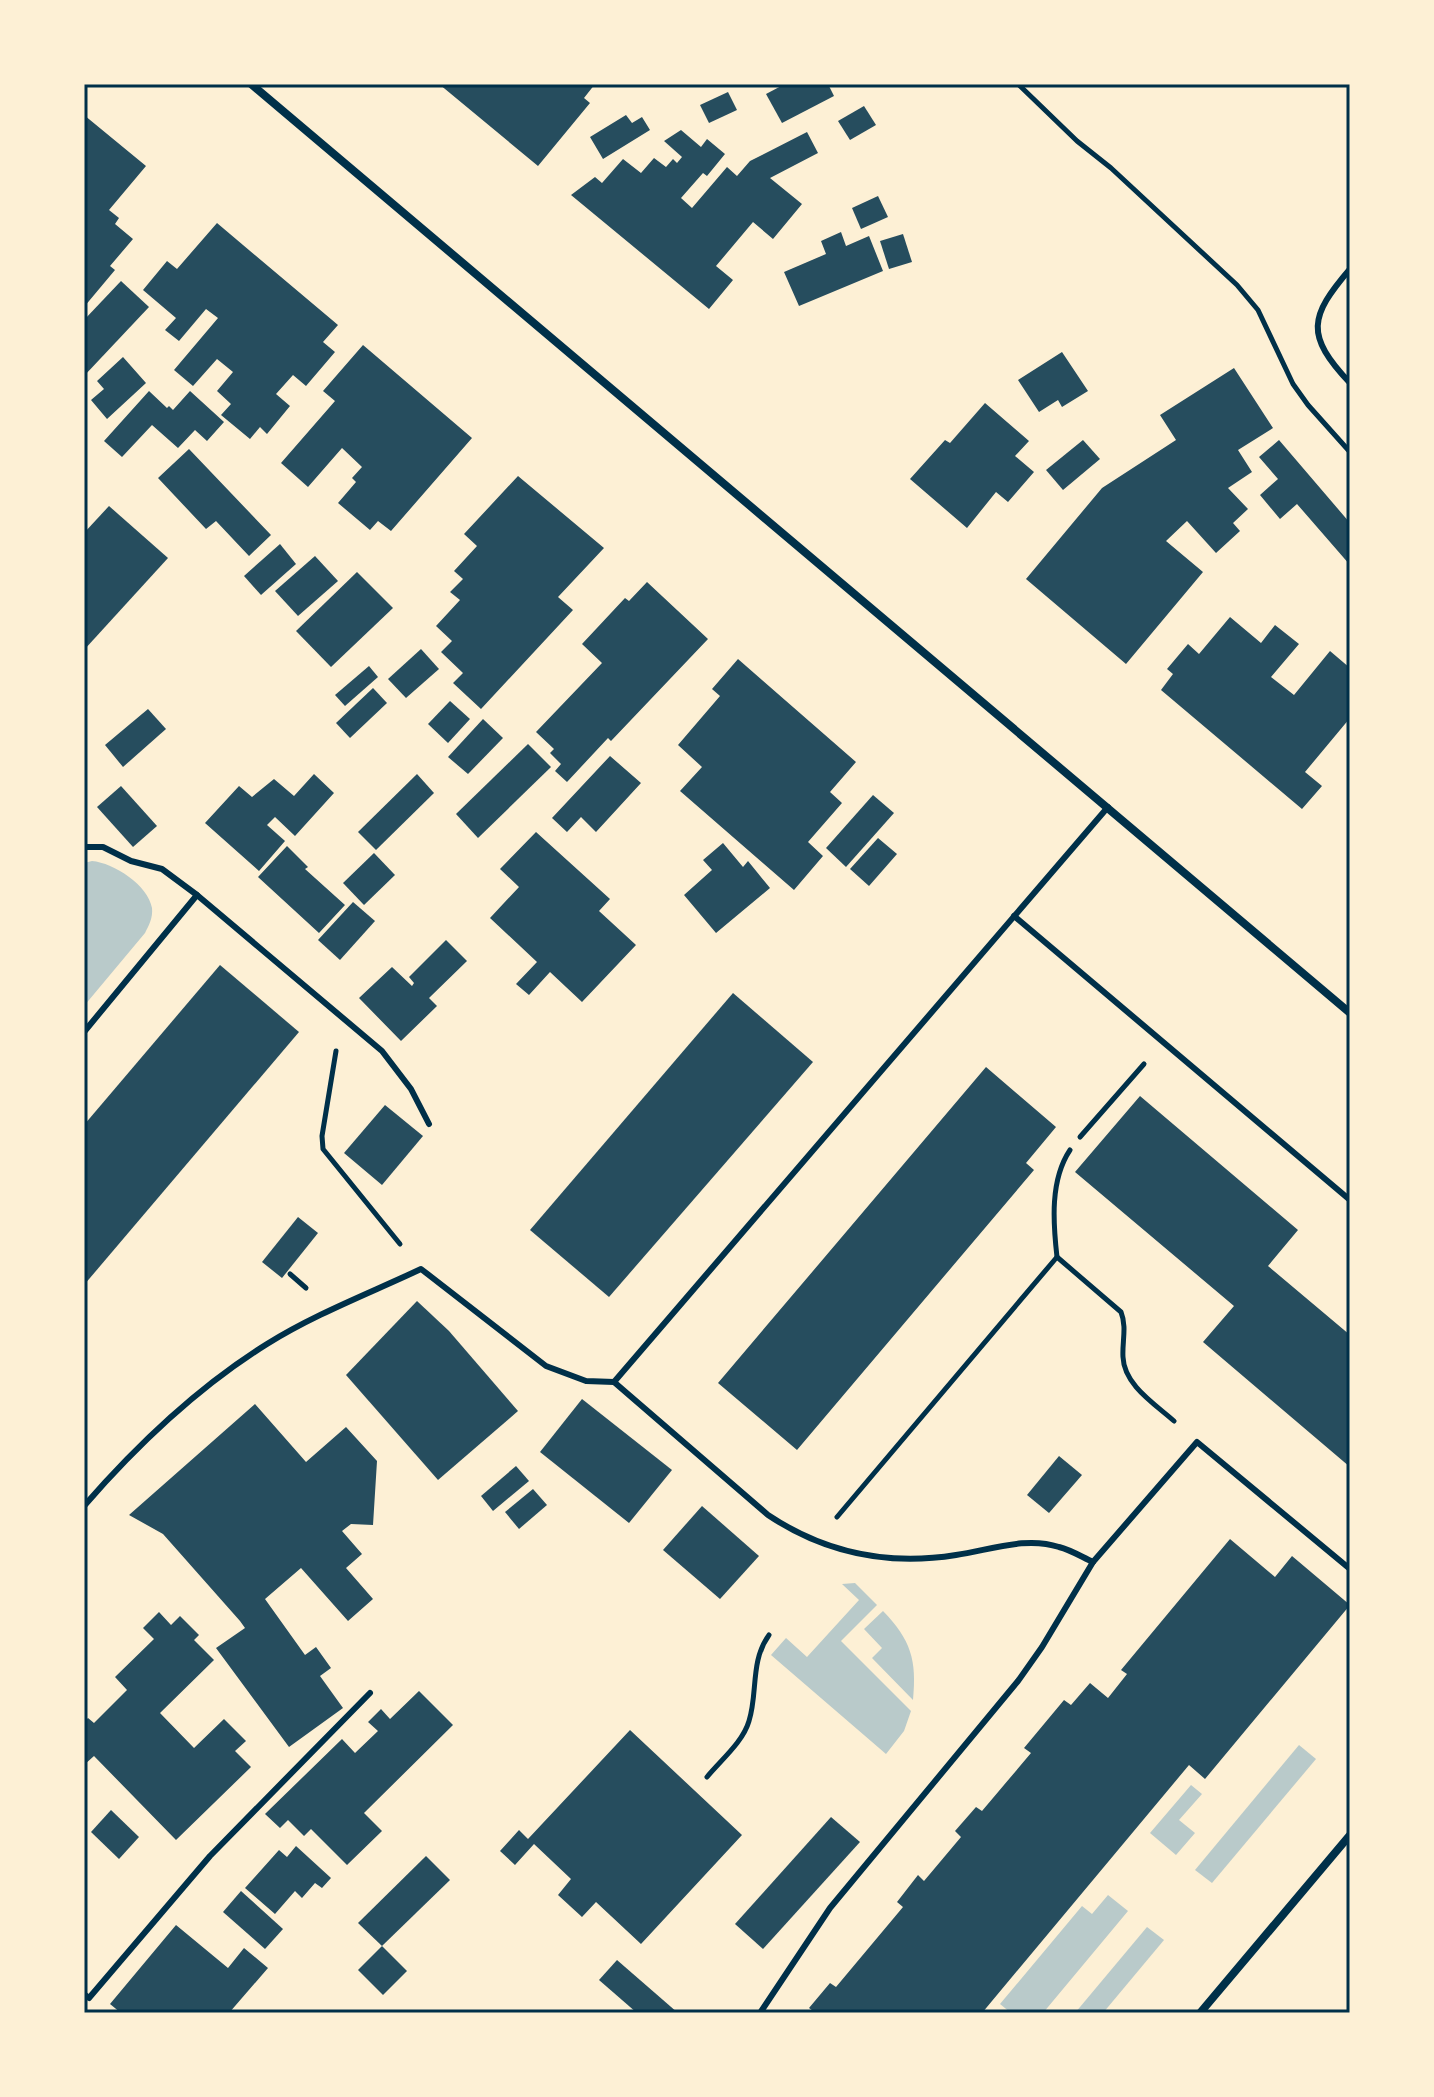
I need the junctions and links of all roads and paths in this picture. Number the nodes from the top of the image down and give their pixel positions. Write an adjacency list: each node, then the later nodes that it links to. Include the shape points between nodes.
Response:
1 (251, 84): 6 (street)
2 (1018, 84): 5 (path, via 1237,285 1258,310 1293,384)
3 (1350, 269): 4 (lane, via 1328,294 1317,327 1329,361)
4 (1350, 383)
5 (1350, 452)
6 (1108, 807): 9 (lane); 10 (street)
7 (84, 847): 8 (lane, via 103,847 162,869)
8 (197, 895): 11 (lane); 12 (lane)
9 (1014, 916): 13 (lane); 20 (lane)
10 (1350, 1013)
11 (342, 1016): 14 (lane, via 397,1069); 19 (path, via 323,1149)
12 (84, 1032)
13 (1163, 1042): 15 (path); 17 (lane)
14 (429, 1124)
15 (1080, 1137)
16 (1070, 1150): 18 (path, via 1059,1173 1053,1225)
17 (1350, 1200)
18 (1057, 1257): 21 (path, via 1121,1312 1128,1376); 23 (path)
19 (421, 1269): 20 (lane, via 546,1366 586,1381); 22 (lane, via 326,1313 244,1360 158,1430)
20 (614, 1382): 23 (lane, via 768,1515)
21 (1197, 1442): 24 (lane); 25 (lane)
22 (84, 1506)
23 (817, 1542): 24 (lane, via 843,1552 913,1559 1037,1542)
24 (1093, 1562): 31 (lane, via 1018,1681 830,1908)
25 (1350, 1569)
26 (769, 1635): 28 (path, via 756,1664 748,1725)
27 (370, 1693): 30 (lane, via 210,1856 89,1998)
28 (707, 1777)
29 (1350, 1835): 32 (street)
30 (84, 1994)
31 (760, 2013)
32 (1200, 2013)

